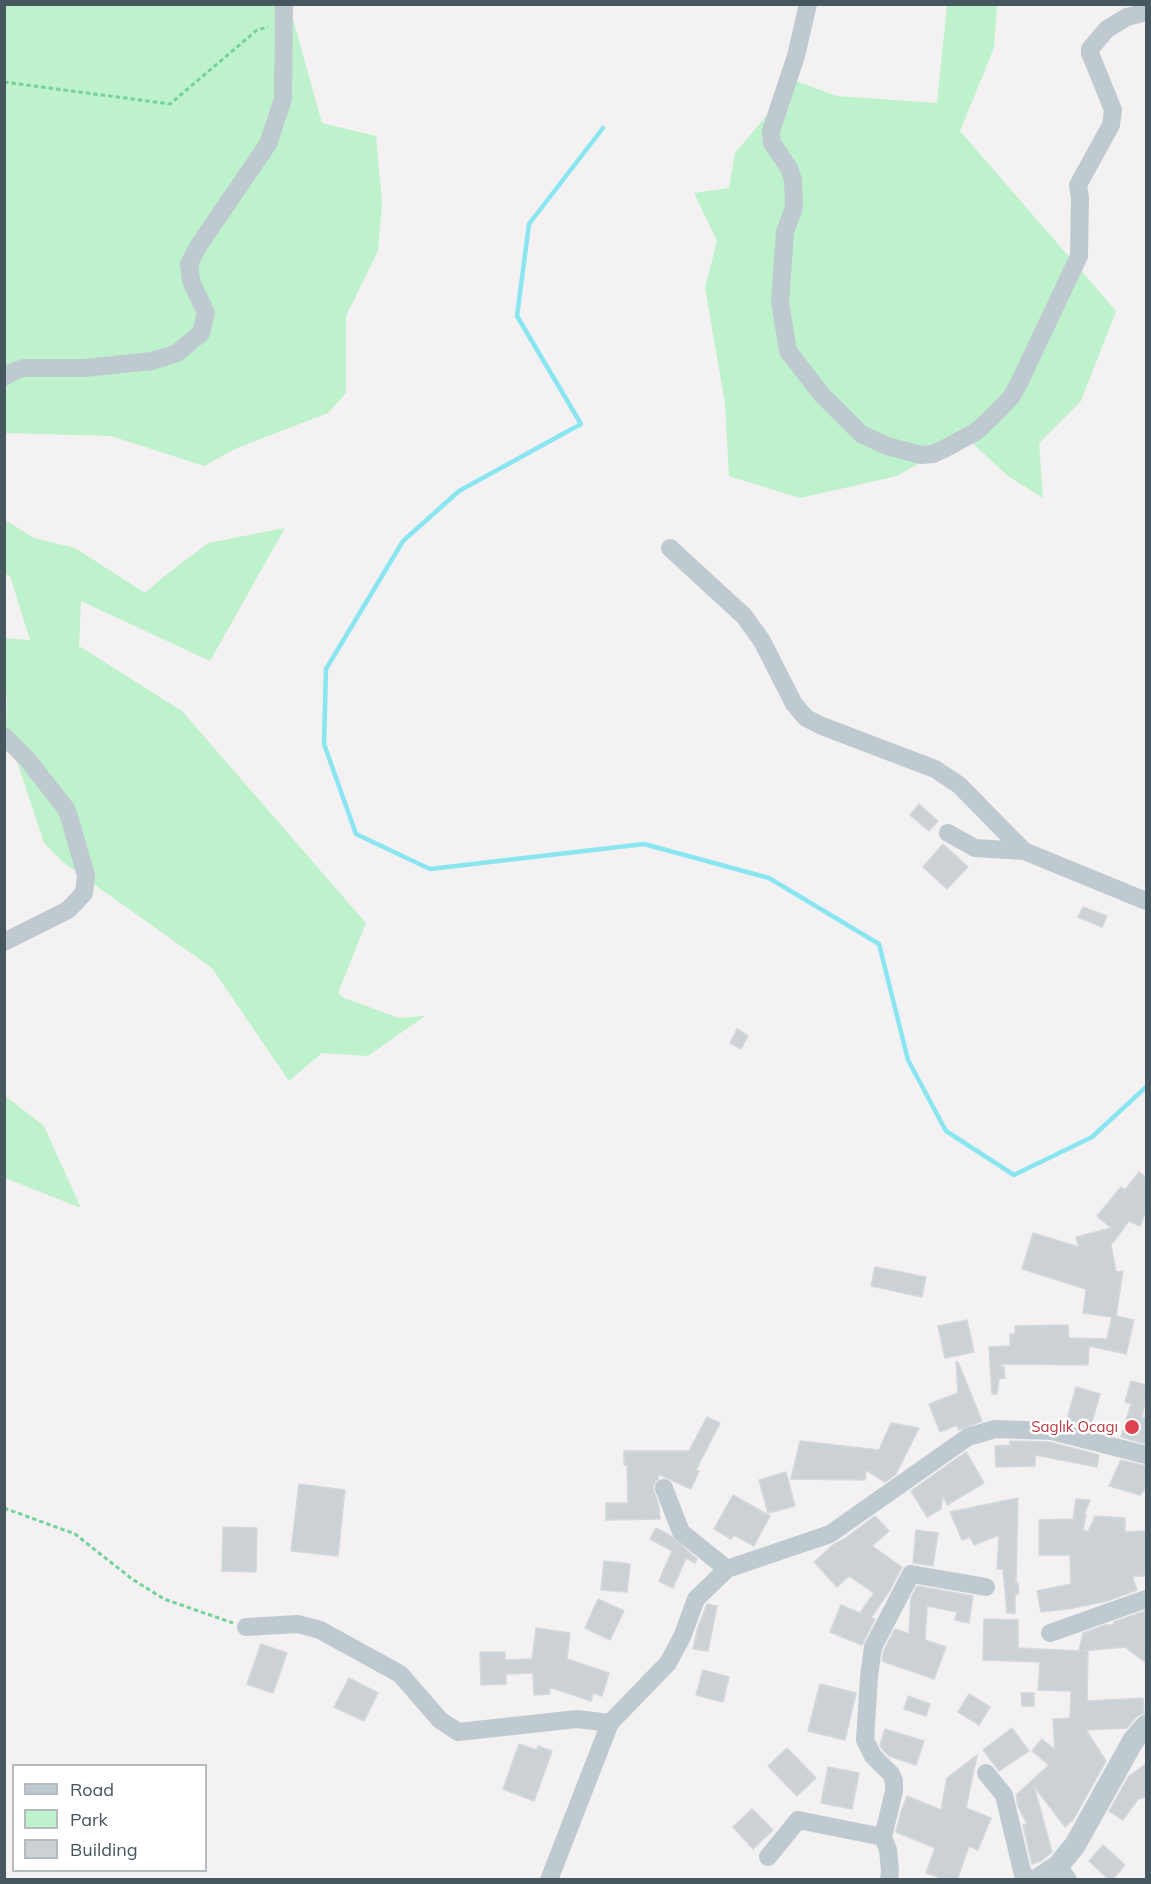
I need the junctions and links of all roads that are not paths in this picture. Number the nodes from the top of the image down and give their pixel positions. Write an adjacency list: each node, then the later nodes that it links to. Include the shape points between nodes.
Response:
1 (284, 4): 4 (street, via 283,99 268,144 189,264 191,281 206,313 201,333 177,353 152,361 84,368 24,368)
2 (808, 4): 3 (street, via 796,56 771,131 772,143 789,168 794,191 793,212 785,232 780,302 788,351 822,395 861,434 921,455 933,454 977,431 1006,403 1020,381 1079,256 1078,185 1111,124 1113,110 1090,49 1107,29 1127,17)
3 (1146, 12)
4 (4, 378)
5 (670, 548): 8 (street, via 751,624 794,704 806,718 935,768 959,785)
6 (4, 736): 10 (street, via 67,810 86,875 84,892 69,910)
7 (948, 833): 8 (street, via 975,848)
8 (1024, 851): 9 (street)
9 (1146, 901)
10 (4, 942)
11 (1146, 1455): 13 (street, via 1052,1431 995,1429 968,1437 830,1534)
12 (664, 1488): 13 (street, via 681,1532)
13 (727, 1569): 18 (street, via 696,1599 669,1663)
14 (986, 1587): 21 (street, via 911,1574 873,1647 865,1740 894,1781)
15 (1146, 1599): 17 (street)
16 (246, 1627): 18 (street, via 298,1624 320,1630 400,1674 440,1720 458,1732 577,1719)
17 (1050, 1633)
18 (610, 1723): 24 (street)
19 (1146, 1726): 23 (street, via 1133,1741)
20 (986, 1773): 26 (street, via 1004,1795 1023,1875)
21 (883, 1837): 22 (street, via 798,1820); 25 (street, via 888,1850)
22 (768, 1857)
23 (1063, 1873): 26 (street)
24 (549, 1880)
25 (889, 1880)
26 (1035, 1880)

